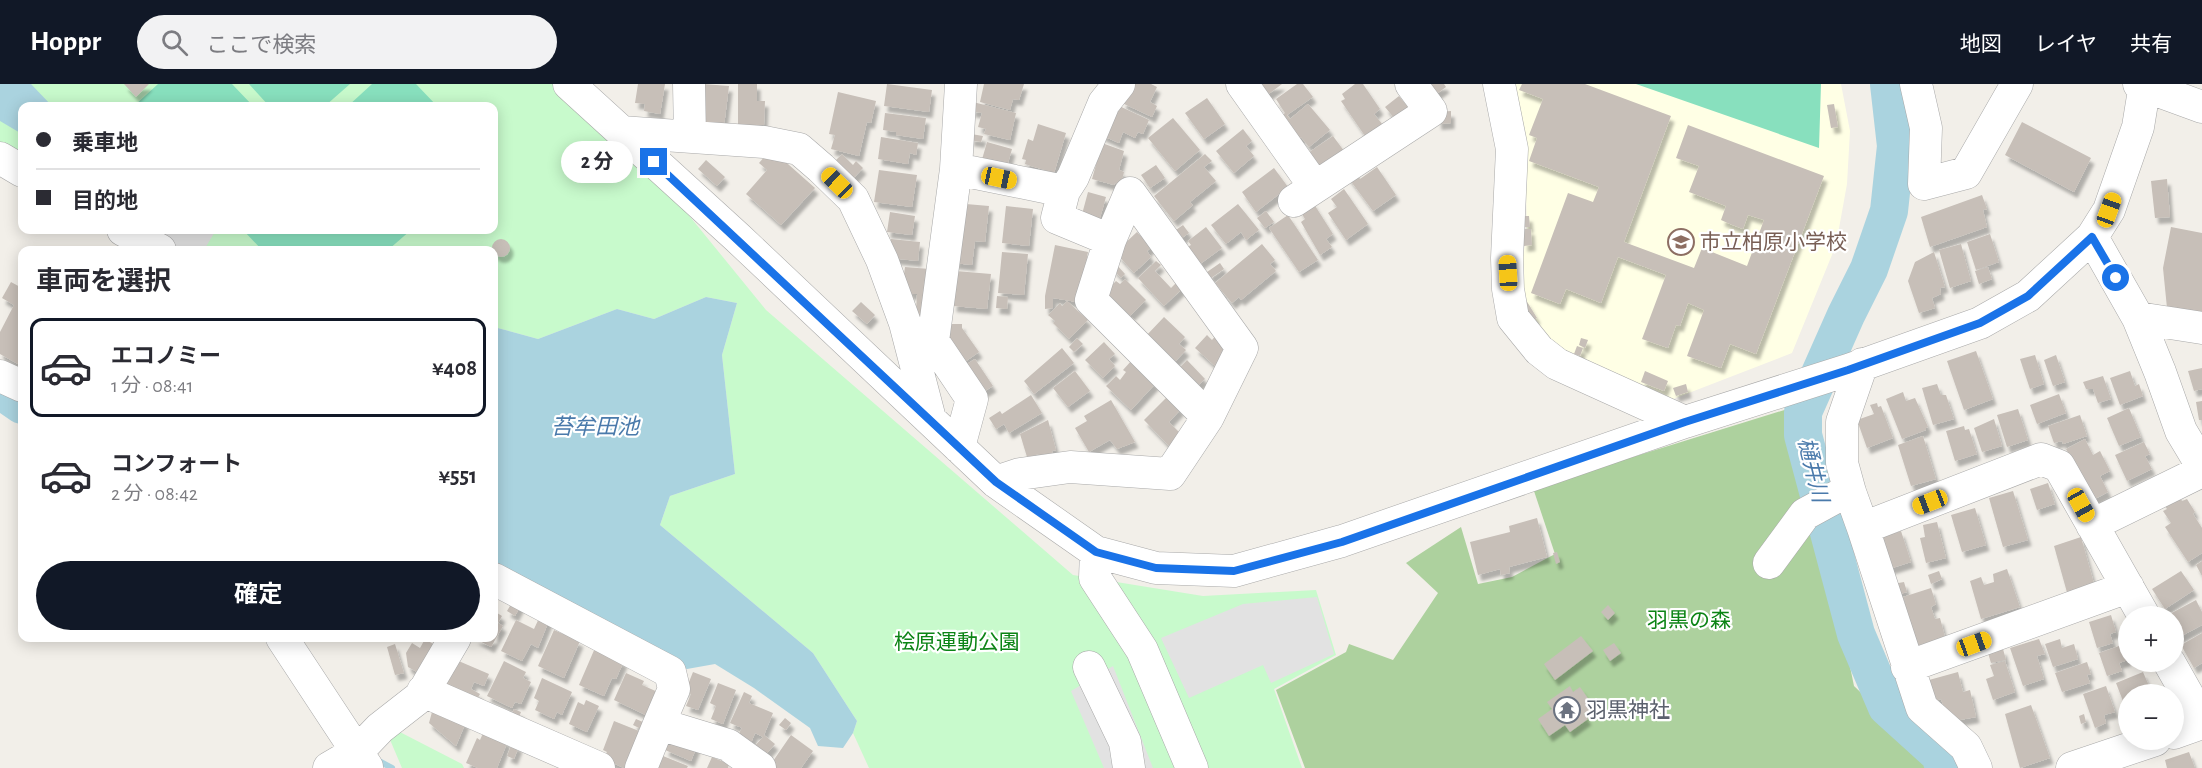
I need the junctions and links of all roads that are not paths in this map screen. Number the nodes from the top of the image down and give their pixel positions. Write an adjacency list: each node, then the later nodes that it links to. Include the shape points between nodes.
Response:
1 (569, 84): 12 (street)
2 (689, 84): 13 (street)
3 (961, 84): 16 (street)
4 (1119, 84): 17 (street, via 1104,103)
5 (1242, 84): 6 (street, via 1304,194 1431,111)
6 (1411, 84)
7 (1499, 84): 29 (street, via 1512,149 1507,258 1514,318 1539,350 1557,364)
8 (1916, 84): 9 (street, via 1926,128 1924,184 1966,173)
9 (2017, 84)
10 (2143, 85): 11 (street); 19 (street, via 2135,137 2109,210)
11 (2202, 107)
12 (621, 132): 13 (street); 28 (street)
13 (690, 136): 28 (street, via 799,148 853,199 882,260 905,323)
14 (0, 158): 15 (street)
15 (18, 169)
16 (956, 169): 17 (street); 30 (street, via 933,341 972,399)
17 (1064, 191): 20 (street, via 1057,218)
18 (130, 234): 21 (street)
19 (2092, 237): 22 (street); 24 (street, via 2028,296 1980,323)
20 (1110, 240): 27 (street, via 1091,300); 27 (street, via 1130,193 1242,348)
21 (153, 246)
22 (2138, 318): 23 (street); 31 (street, via 2181,431)
23 (2202, 328)
24 (1855, 367): 29 (street); 34 (street, via 1842,422)
25 (0, 376): 26 (street)
26 (18, 384)
27 (1208, 417): 33 (street, via 1170,474 1070,467 1020,474)
28 (930, 418): 30 (street)
29 (1685, 422): 37 (street, via 1342,542 1234,571 1156,568)
30 (959, 447): 33 (street)
31 (2202, 466)
32 (2202, 471): 35 (street)
33 (996, 482): 37 (street)
34 (1844, 494): 36 (street); 38 (street, via 1806,513)
35 (2092, 525): 36 (street, via 2059,466 2042,459); 40 (street)
36 (1863, 528): 45 (street)
37 (1096, 552): 58 (street, via 1095,578 1142,650)
38 (1769, 563)
39 (498, 581): 49 (street, via 669,672 674,688)
40 (2128, 588): 41 (street); 45 (street)
41 (2138, 606)
42 (285, 642): 52 (street)
43 (453, 642): 47 (street)
44 (1089, 667): 57 (street, via 1125,742)
45 (1907, 667): 59 (street, via 1922,708 1966,747)
46 (2174, 672): 48 (street)
47 (423, 691): 52 (street, via 380,728); 54 (street)
48 (2202, 722): 50 (street)
49 (659, 724): 55 (street); 56 (street, via 728,745)
50 (2184, 729)
51 (2125, 750): 60 (street)
52 (363, 760): 53 (street)
53 (329, 768)
54 (599, 768)
55 (641, 768)
56 (760, 768)
57 (1129, 768)
58 (1192, 768)
59 (1976, 768)
60 (2072, 768)

